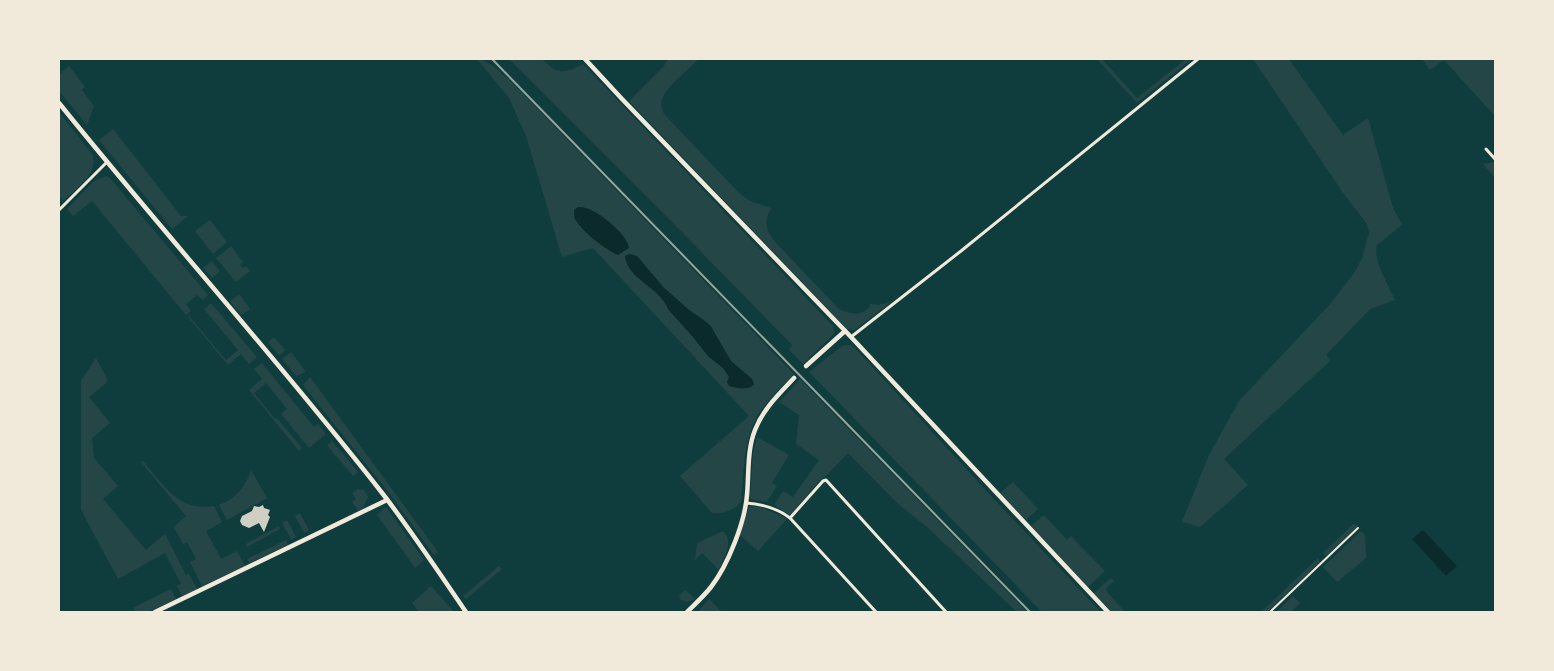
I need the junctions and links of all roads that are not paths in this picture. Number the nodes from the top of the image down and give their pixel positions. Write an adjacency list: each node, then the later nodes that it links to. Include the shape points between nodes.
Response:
1 (585, 59): 8 (street)
2 (1198, 59): 9 (street)
3 (59, 103): 6 (street)
4 (1486, 149): 5 (street)
5 (1495, 160)
6 (107, 162): 7 (street); 12 (street)
7 (59, 210)
8 (846, 331): 9 (street); 10 (street)
9 (851, 337): 21 (street)
10 (806, 366)
11 (794, 378): 13 (street, via 770,404 754,431)
12 (387, 500): 16 (street); 17 (street)
13 (746, 503): 14 (street, via 765,505); 18 (street, via 723,569)
14 (790, 518): 19 (street); 20 (street, via 826,480)
15 (1358, 528): 22 (lane)
16 (155, 612)
17 (466, 612)
18 (687, 612)
19 (876, 612)
20 (946, 612)
21 (1108, 612)
22 (1270, 612)

